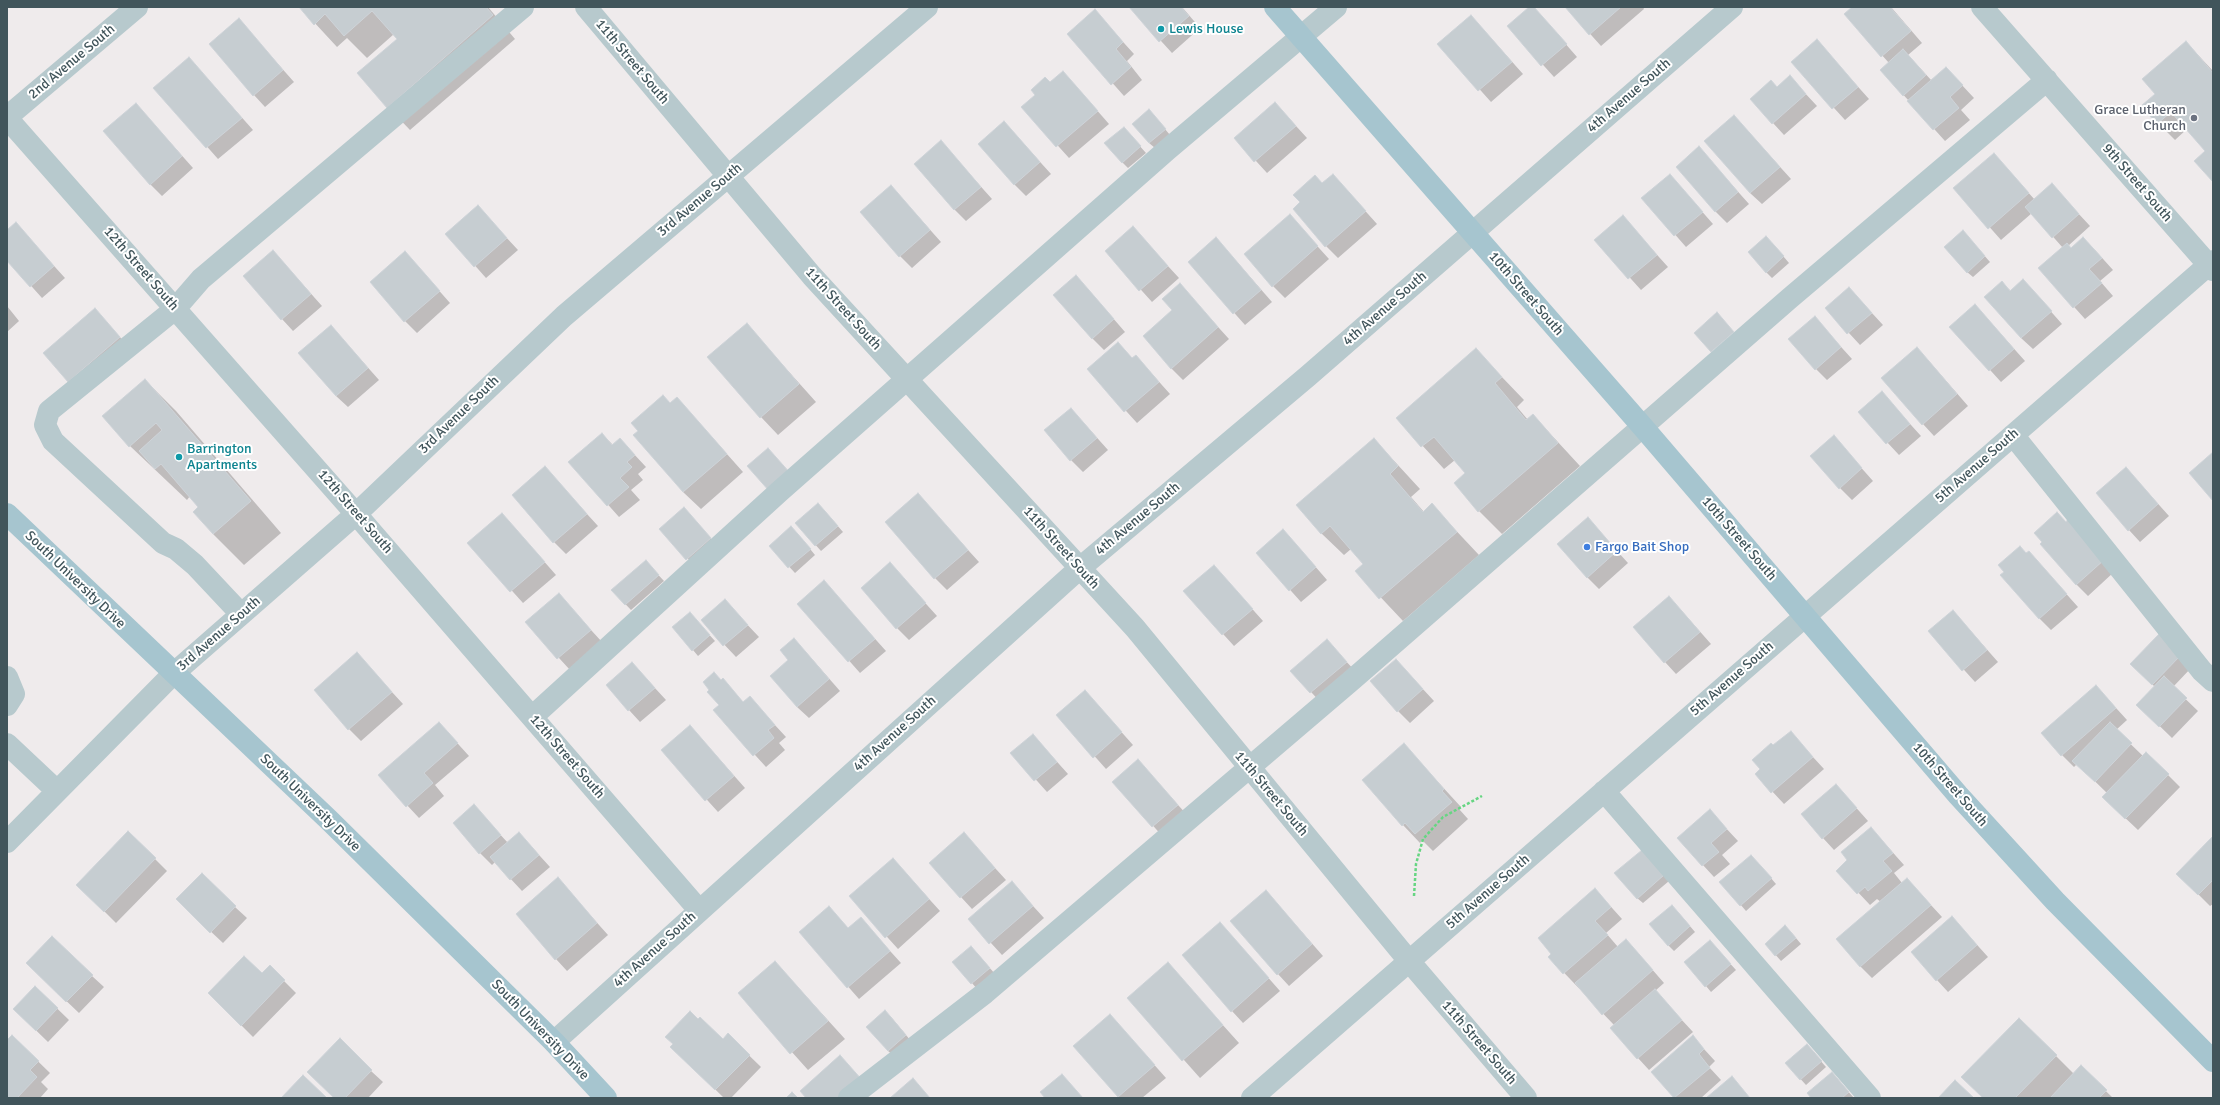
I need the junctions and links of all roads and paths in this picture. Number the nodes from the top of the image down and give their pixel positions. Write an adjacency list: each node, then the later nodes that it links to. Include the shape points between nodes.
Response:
1 (137, 7): 11 (street, 2nd Avenue South)
2 (523, 7): 15 (street, via 201,279)
3 (586, 7): 12 (street, 11th Street South)
4 (1275, 7): 9 (main road, 10th Street South)
5 (1336, 7): 9 (street)
6 (1732, 7): 13 (street, 4th Avenue South)
7 (1982, 7): 10 (street, 9th Street South)
8 (922, 9): 12 (street, 3rd Avenue South)
9 (1301, 37): 13 (main road, 10th Street South); 16 (street, via 1167,150)
10 (2047, 80): 14 (street, 9th Street South); 17 (street)
11 (7, 117): 15 (street, 12th Street South)
12 (728, 176): 16 (street, 11th Street South, via 812,276); 20 (street, 3rd Avenue South, via 564,316)
13 (1472, 233): 17 (main road, 10th Street South); 21 (street, 4th Avenue South, via 1308,376)
14 (2211, 265): 18 (street, 5th Avenue South)
15 (175, 309): 20 (street, 12th Street South); 22 (street, via 49,411 45,425 53,441 163,543 176,549 195,565)
16 (907, 379): 21 (street, 11th Street South); 28 (street)
17 (1642, 426): 23 (main road, 10th Street South); 30 (street)
18 (2013, 435): 23 (street, 5th Avenue South); 26 (street, via 2202,671)
19 (7, 514): 24 (main road, South University Drive)
20 (356, 514): 22 (street, 3rd Avenue South); 28 (street, 12th Street South)
21 (1080, 568): 30 (street, 11th Street South, via 1135,628); 36 (street, 4th Avenue South)
22 (241, 614): 24 (street, 3rd Avenue South)
23 (1805, 616): 32 (street, 5th Avenue South); 39 (main road, 10th Street South, via 1968,807)
24 (173, 674): 31 (street, 3rd Avenue South); 38 (main road, South University Drive, via 334,826)
25 (7, 677): 27 (street, via 14,694)
26 (2213, 681)
27 (7, 705)
28 (532, 717): 36 (street, 12th Street South)
29 (7, 744): 31 (street)
30 (1249, 767): 37 (street, 11th Street South); 41 (street, via 985,993)
31 (57, 791): 34 (street, 3rd Avenue South)
32 (1604, 791): 37 (street, 5th Avenue South); 44 (street)
33 (1482, 796): 35 (path, via 1443,818 1423,839 1416,864)
34 (7, 842)
35 (1414, 896)
36 (699, 910): 38 (street, 4th Avenue South)
37 (1409, 961): 42 (street, 5th Avenue South); 43 (street, 11th Street South)
38 (554, 1042): 40 (main road, South University Drive)
39 (2213, 1061)
40 (606, 1098)
41 (849, 1098)
42 (1252, 1098)
43 (1526, 1098)
44 (1870, 1098)

